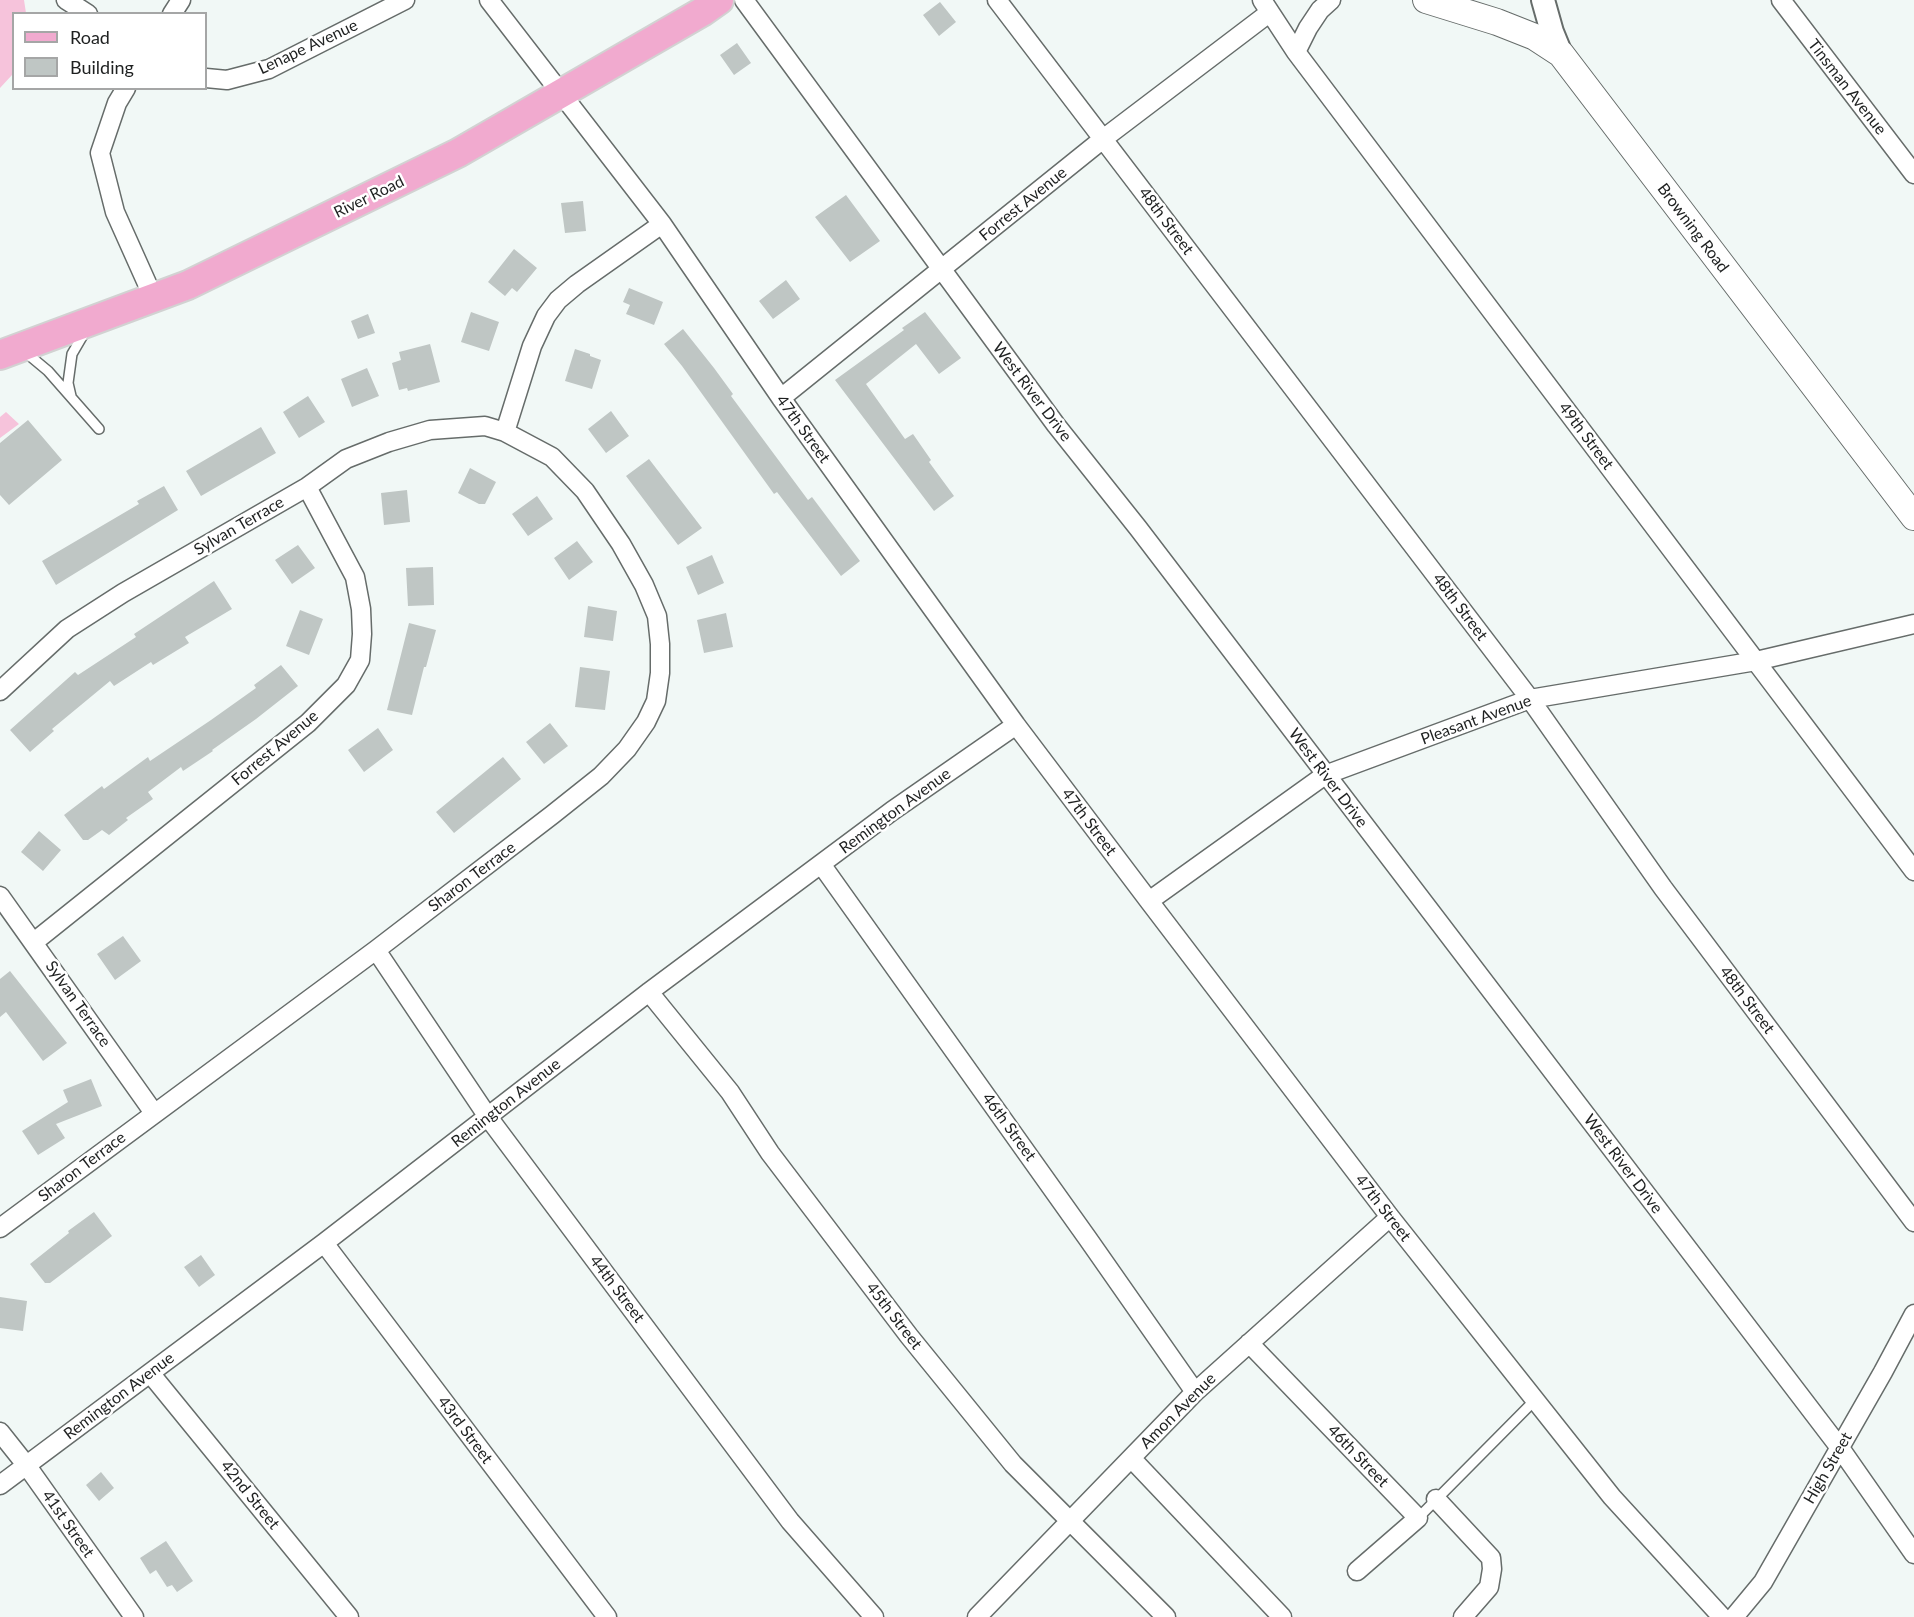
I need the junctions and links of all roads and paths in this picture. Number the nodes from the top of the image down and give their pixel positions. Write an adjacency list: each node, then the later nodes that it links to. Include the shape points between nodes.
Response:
1 (66, 0): 12 (street)
2 (405, 0): 15 (street, Lenape Avenue, via 269,69 226,80)
3 (489, 0): 17 (street, 47th Street)
4 (719, 0): 17 (main road, River Road)
5 (744, 0): 21 (street, West River Drive)
6 (997, 0): 18 (street, 48th Street)
7 (1331, 0): 13 (street, via 1320,10)
8 (1426, 0): 14 (main road, Browning Road, via 1535,37)
9 (1543, 0): 14 (street)
10 (1788, 2): 19 (street, Tinsman Avenue)
11 (1265, 6): 13 (street, 49th Street); 18 (street, Forrest Avenue)
12 (85, 12)
13 (1296, 52): 32 (street, 49th Street)
14 (1561, 54): 30 (main road, Browning Road)
15 (207, 78)
16 (125, 90): 22 (street, via 100,153 115,212)
17 (561, 93): 20 (street, 47th Street); 22 (main road, River Road, via 458,153)
18 (1103, 139): 21 (street, Forrest Avenue); 34 (street, 48th Street)
19 (1914, 174)
20 (662, 224): 26 (street, 47th Street); 28 (street, via 558,300 532,346)
21 (942, 269): 26 (street, Forrest Avenue); 36 (street, West River Drive, via 1056,426)
22 (154, 299): 23 (main road, River Road)
23 (90, 323): 24 (main road, River Road); 25 (lane, via 72,354 68,383)
24 (10, 351): 25 (lane, via 48,370)
25 (71, 398): 27 (lane)
26 (781, 398): 35 (street, 47th Street)
27 (99, 429)
28 (505, 432): 29 (street, Sylvan Terrace, via 485,426 430,430 346,459); 42 (street, Sharon Terrace, via 552,456 585,491 621,544 657,616 660,673 656,701 633,740 601,776)
29 (307, 487): 33 (street, Sylvan Terrace, via 67,629); 41 (street, Forrest Avenue, via 355,577 361,609 360,660 346,685 309,723)
30 (1914, 518)
31 (1914, 624): 32 (street, Pleasant Avenue)
32 (1756, 661): 34 (street, Pleasant Avenue); 38 (street, 49th Street)
33 (0, 691)
34 (1530, 699): 36 (street, Pleasant Avenue); 47 (street, 48th Street, via 1663,888)
35 (1016, 725): 37 (street, Remington Avenue); 40 (street, 47th Street)
36 (1325, 775): 40 (street, Pleasant Avenue); 56 (street, West River Drive)
37 (821, 864): 43 (street, Remington Avenue); 53 (street, 46th Street)
38 (1914, 871)
39 (0, 896): 41 (street, Sylvan Terrace)
40 (1149, 901): 46 (street, 47th Street)
41 (34, 942): 44 (street, Sylvan Terrace)
42 (376, 950): 44 (street, Sharon Terrace); 45 (street, 44th Street)
43 (649, 992): 45 (street, Remington Avenue); 62 (street, 45th Street, via 730,1092 770,1152 909,1336 1013,1464)
44 (154, 1113): 48 (street, Sharon Terrace)
45 (488, 1117): 49 (street, Remington Avenue); 69 (street, 44th Street, via 789,1521)
46 (1390, 1217): 51 (street, Amon Avenue); 54 (street, 47th Street)
47 (1914, 1222)
48 (0, 1228)
49 (324, 1243): 52 (street, Remington Avenue); 68 (street, 43rd Street)
50 (1914, 1314): 56 (street, High Street)
51 (1249, 1343): 53 (street, Amon Avenue); 61 (street, 46th Street)
52 (150, 1373): 58 (street, Remington Avenue); 67 (street, 42nd Street)
53 (1195, 1392): 57 (street, Amon Avenue)
54 (1535, 1400): 60 (lane); 73 (street, 47th Street, via 1612,1497)
55 (0, 1432): 58 (street, 41st Street)
56 (1840, 1448): 63 (street, West River Drive); 74 (street, High Street, via 1763,1582)
57 (1131, 1458): 62 (street, Amon Avenue); 71 (street)
58 (27, 1466): 59 (street, Remington Avenue); 66 (street, 41st Street)
59 (0, 1485)
60 (1436, 1499): 61 (lane); 72 (street, via 1491,1558 1489,1587)
61 (1418, 1518): 64 (street)
62 (1070, 1520): 65 (street, Amon Avenue); 70 (street, 45th Street)
63 (1914, 1554)
64 (1358, 1571)
65 (986, 1614)
66 (134, 1617)
67 (349, 1617)
68 (607, 1617)
69 (874, 1617)
70 (1166, 1617)
71 (1282, 1617)
72 (1463, 1617)
73 (1722, 1617)
74 (1734, 1617)

